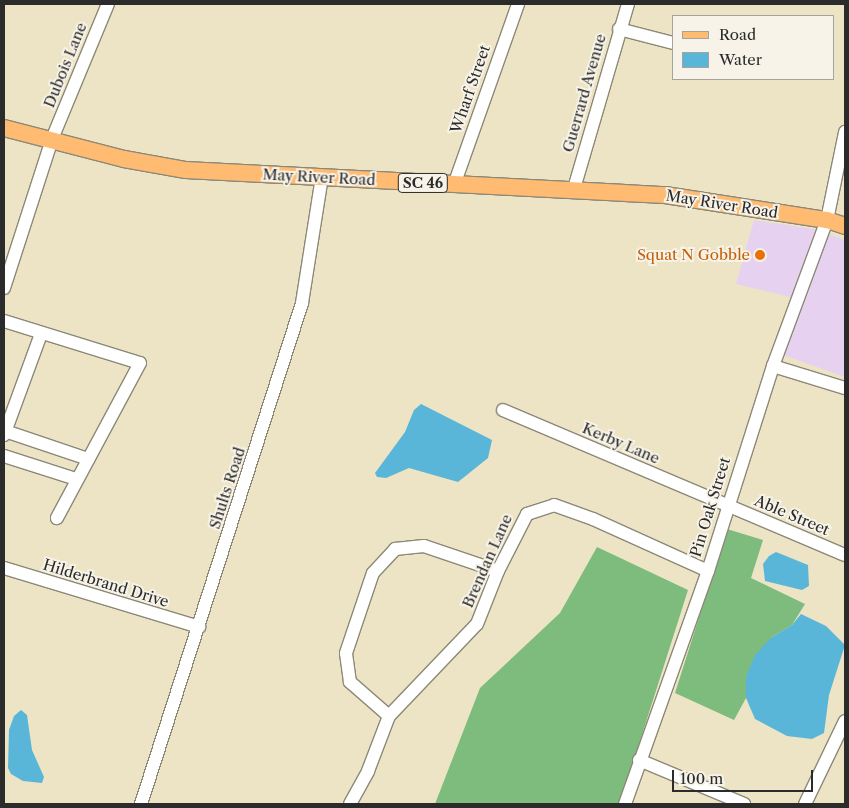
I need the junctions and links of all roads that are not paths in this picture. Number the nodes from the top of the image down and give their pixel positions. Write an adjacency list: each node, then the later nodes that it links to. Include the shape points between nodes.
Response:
1 (108, 4): 8 (street, Dubois Lane)
2 (518, 4): 10 (street, Wharf Street)
3 (628, 4): 4 (street, Guerrard Avenue)
4 (619, 29): 5 (street); 11 (street, Guerrard Avenue)
5 (672, 43)
6 (4, 128): 8 (main road, May River Road / SC 46)
7 (845, 132): 12 (street, Pin Oak Street)
8 (52, 139): 9 (main road, May River Road / SC 46, via 124,159 186,170); 14 (street, Dubois Lane)
9 (322, 177): 10 (main road, May River Road / SC 46); 30 (street, Shults Road, via 302,303)
10 (454, 185): 11 (main road, May River Road / SC 46)
11 (572, 192): 12 (main road, May River Road / SC 46, via 665,195)
12 (827, 220): 13 (main road, May River Road / SC 46); 17 (street, Pin Oak Street)
13 (845, 226)
14 (4, 288)
15 (4, 321): 16 (street)
16 (41, 334): 20 (street); 22 (street, via 140,364)
17 (773, 366): 18 (street); 24 (street, Pin Oak Street)
18 (845, 388)
19 (503, 410): 24 (street, Kerby Lane)
20 (4, 433): 22 (street)
21 (4, 456): 23 (street)
22 (88, 459): 23 (street)
23 (76, 479): 25 (street)
24 (727, 505): 26 (street, Able Street); 29 (street, Pin Oak Street)
25 (58, 518)
26 (845, 555)
27 (4, 568): 30 (street, Hilderbrand Drive)
28 (498, 571): 29 (street, Brendan Lane, via 527,514 554,505 594,519); 31 (street, Brendan Lane, via 477,624); 31 (street, via 424,546 395,549 373,573 346,653 350,682)
29 (708, 571): 33 (street, Pin Oak Street)
30 (199, 627): 34 (street, Shults Road)
31 (389, 716): 35 (street, Brendan Lane, via 368,771)
32 (845, 721): 38 (street)
33 (639, 760): 36 (street, Pin Oak Street); 37 (street)
34 (141, 804)
35 (350, 804)
36 (625, 804)
37 (744, 804)
38 (805, 804)

